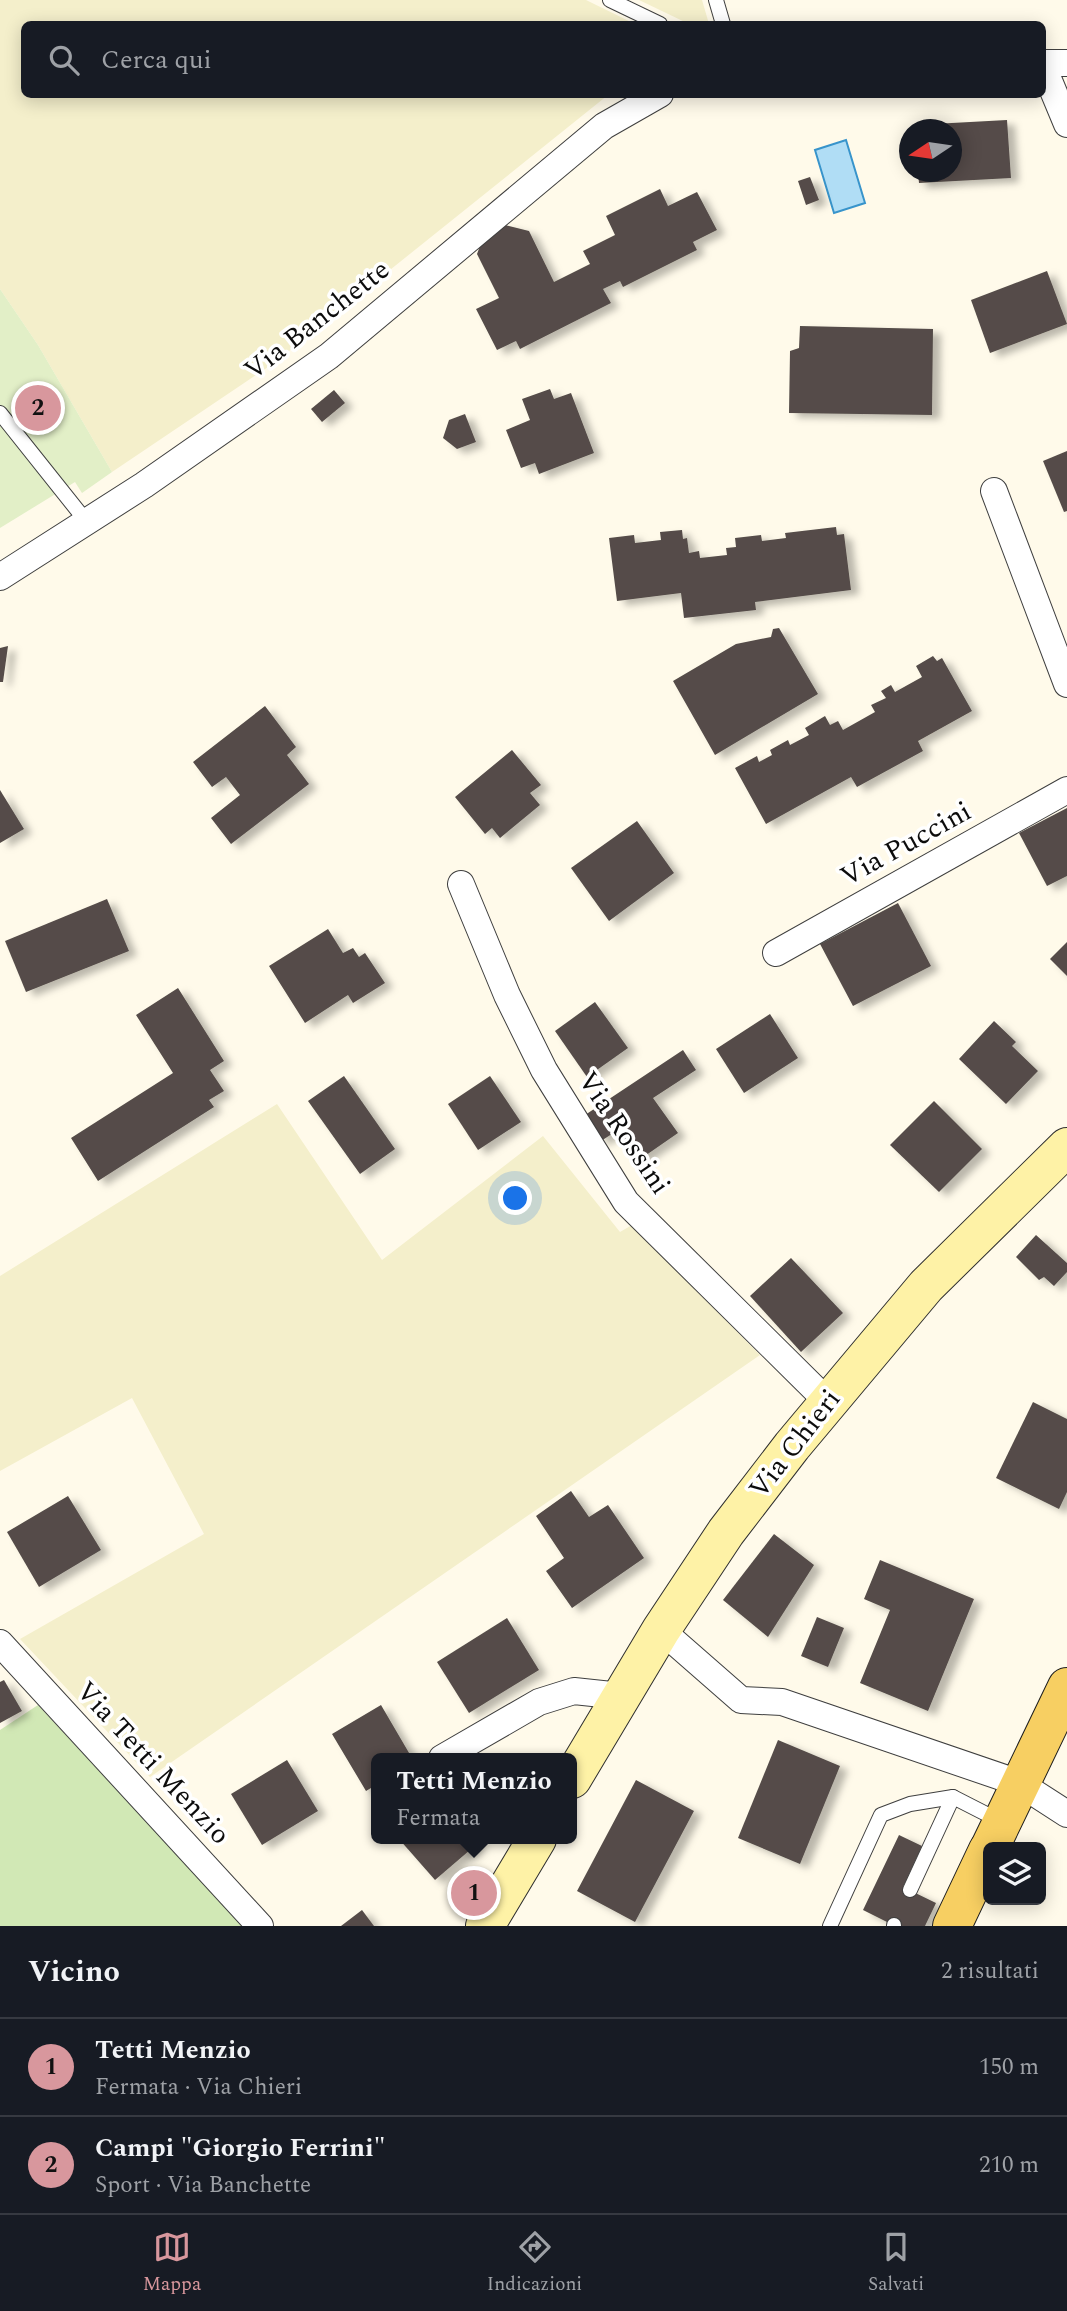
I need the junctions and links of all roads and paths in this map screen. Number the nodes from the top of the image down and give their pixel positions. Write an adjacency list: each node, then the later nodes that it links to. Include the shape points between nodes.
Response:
1 (610, 0): 3 (lane)
2 (716, 0): 4 (lane)
3 (654, 21)
4 (722, 21)
5 (1067, 63): 6 (street)
6 (1046, 64)
7 (1046, 74): 9 (street)
8 (653, 98): 12 (street, Via Banchette, via 604,126 329,356)
9 (1067, 124)
10 (0, 413): 12 (lane)
11 (994, 491): 14 (street)
12 (86, 522): 13 (street, Via Banchette)
13 (0, 578)
14 (1067, 684)
15 (1067, 790): 17 (street, Via Puccini)
16 (461, 884): 19 (street, Via Rossini, via 544,1070 626,1202)
17 (776, 953)
18 (1067, 1147): 19 (main road, Via Chieri, via 926,1286)
19 (828, 1402): 20 (main road, Via Chieri, via 726,1532)
20 (661, 1630): 23 (main road, Via Chieri); 26 (street, via 741,1700 782,1702)
21 (0, 1643): 32 (street, Via Tetti Menzio)
22 (1067, 1687): 26 (main road)
23 (621, 1696): 24 (street, via 574,1691 539,1702); 25 (main road, Via Chieri)
24 (451, 1753)
25 (577, 1771)
26 (1019, 1783): 28 (street); 29 (main road)
27 (953, 1797): 29 (lane); 31 (lane); 34 (lane, via 910,1804 881,1815)
28 (1067, 1814)
29 (993, 1840): 35 (main road)
30 (534, 1844): 33 (main road)
31 (910, 1890)
32 (260, 1926)
33 (485, 1926)
34 (830, 1926)
35 (952, 1926)

